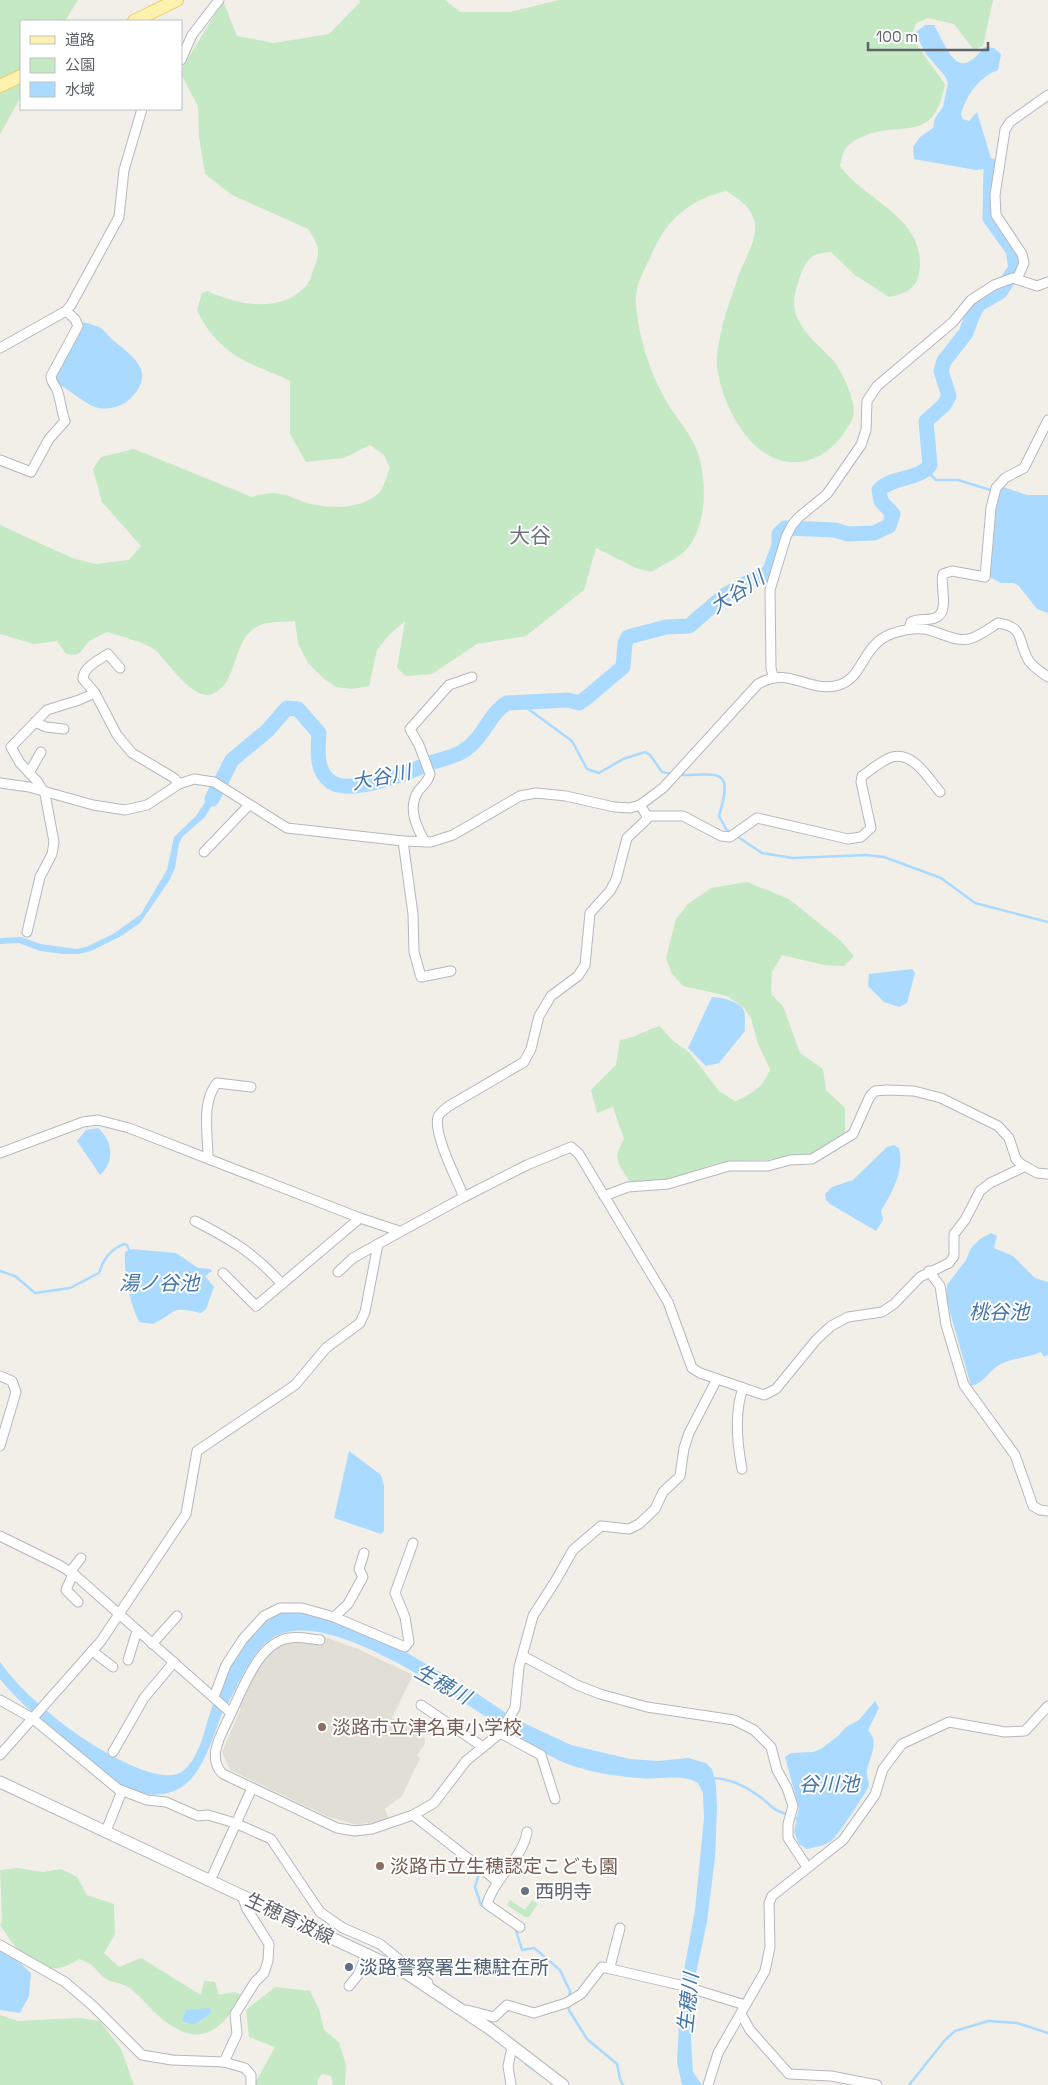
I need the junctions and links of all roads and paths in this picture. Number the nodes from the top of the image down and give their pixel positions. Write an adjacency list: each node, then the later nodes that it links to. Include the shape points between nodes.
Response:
1 (177, 0): 3 (main road)
2 (219, 0): 4 (street, via 192,35)
3 (136, 20)
4 (182, 58)
5 (20, 76): 6 (main road)
6 (0, 86)
7 (1048, 94): 9 (street, via 1010,122 1004,140 995,195 996,215 1022,254 1024,263)
8 (142, 110): 11 (street, via 124,170 120,217)
9 (1017, 279): 10 (street, via 1037,286); 17 (street, via 994,285 971,300 953,322 877,386 867,401 866,430 861,445 826,494 792,526 786,537 770,590)
10 (1048, 282)
11 (66, 311): 12 (street); 14 (street, via 78,326 51,376 65,421 49,439 31,472)
12 (0, 348)
13 (1048, 420): 15 (street, via 1024,468 1005,478 993,496 985,577 952,571 943,574 943,603 939,616 915,620)
14 (0, 460)
15 (908, 629): 17 (street, via 875,643 852,678 841,685 820,686 786,676); 18 (street, via 926,630 960,640 971,639 998,623 1008,624 1018,632 1030,662)
16 (120, 668): 20 (street, via 108,654 87,668 82,679)
17 (773, 676): 30 (street, via 758,684 674,775)
18 (1048, 676)
19 (472, 677): 33 (street, via 449,685 410,729 427,765 429,779 416,796 414,818)
20 (95, 692): 21 (street, via 47,710); 26 (street, via 124,745)
21 (35, 722): 22 (street); 24 (street, via 11,747)
22 (64, 729)
23 (40, 752): 24 (street)
24 (29, 773): 27 (street)
25 (0, 783): 27 (street)
26 (179, 784): 27 (street, via 147,805 125,810); 29 (street, via 194,779 214,782)
27 (43, 791): 35 (street, via 54,842 52,854 40,877)
28 (940, 792): 31 (street, via 918,765 904,756 892,757 862,776 860,782 871,828 861,838 848,839 757,818 734,835 721,836 683,816)
29 (249, 805): 32 (street, via 287,828); 34 (street)
30 (640, 805): 31 (street); 33 (street, via 622,808 548,793 520,796 452,835)
31 (647, 816): 43 (street, via 628,838 616,880 590,913 585,965 578,976 551,996 538,1016 531,1049 524,1062 440,1114 440,1137)
32 (403, 841): 33 (street); 36 (street, via 413,914 414,952 421,977)
33 (425, 842)
34 (204, 852)
35 (27, 932)
36 (451, 971)
37 (251, 1087): 39 (street, via 217,1083 212,1089 208,1104)
38 (0, 1154): 39 (street, via 77,1124 98,1120 129,1128)
39 (208, 1158): 44 (street)
40 (1024, 1167): 41 (street); 42 (street, via 1016,1159 1006,1132 998,1126 941,1098 914,1091 886,1090 875,1091 870,1096 853,1134 812,1159 768,1166 729,1166 668,1184 628,1186); 48 (street, via 980,1191 954,1234 953,1259)
41 (1048, 1174)
42 (604, 1196): 43 (street, via 579,1154 571,1147); 53 (street, via 668,1302 689,1365)
43 (464, 1197): 46 (street)
44 (360, 1218): 46 (street); 51 (street)
45 (195, 1220): 51 (street, via 240,1244)
46 (399, 1231): 47 (street)
47 (378, 1244): 49 (street, via 353,1258); 64 (street, via 360,1323 326,1348 295,1385 197,1450 186,1514)
48 (929, 1271): 54 (street, via 882,1312 848,1317 831,1326 772,1393 760,1395); 57 (street, via 940,1286 946,1325 964,1385 1015,1455 1033,1506)
49 (338, 1272)
50 (223, 1273): 51 (street, via 256,1306)
51 (282, 1284)
52 (0, 1376): 55 (street, via 12,1381 16,1392)
53 (717, 1379): 54 (street); 71 (street, via 689,1433 678,1478 663,1492 651,1514 639,1524 625,1529 601,1526 573,1550 533,1616)
54 (743, 1388): 56 (street, via 738,1411 738,1448)
55 (0, 1446)
56 (742, 1469)
57 (1048, 1511)
58 (0, 1536): 62 (street)
59 (413, 1543): 66 (street, via 395,1593 405,1617 409,1642 405,1648)
60 (364, 1553): 66 (street, via 359,1568 363,1577 348,1604)
61 (81, 1558): 62 (street)
62 (72, 1573): 63 (street, via 66,1590); 64 (street)
63 (78, 1602)
64 (118, 1615): 67 (street); 70 (street)
65 (177, 1616): 69 (street)
66 (334, 1616): 75 (street, via 302,1608 271,1611 230,1657)
67 (137, 1631): 69 (street); 72 (street)
68 (320, 1640): 79 (street, via 288,1638 268,1650)
69 (152, 1644): 73 (street)
70 (92, 1651): 74 (street); 80 (street)
71 (523, 1656): 81 (street, via 516,1702); 93 (street, via 600,1694 647,1707 722,1718 746,1725 762,1736 771,1747 793,1806 787,1828 788,1838)
72 (128, 1660)
73 (174, 1662): 75 (street); 83 (street, via 144,1698)
74 (113, 1667)
75 (214, 1698): 79 (street)
76 (0, 1700): 80 (street)
77 (421, 1706): 82 (street)
78 (1048, 1706): 93 (street, via 1025,1732 1005,1732 949,1722 902,1744 883,1769 875,1795 844,1838)
79 (228, 1711): 86 (street, via 214,1753 216,1765 223,1774)
80 (33, 1717): 84 (street); 87 (street)
81 (501, 1731): 82 (street); 88 (street, via 541,1755)
82 (484, 1747): 89 (street, via 466,1761 437,1801)
83 (113, 1752)
84 (0, 1755)
85 (0, 1782): 91 (main road, 生穂育波線)
86 (252, 1788): 89 (street, via 337,1828 372,1829); 90 (street)
87 (122, 1791): 90 (street, via 147,1800 166,1802 198,1816 208,1815); 91 (street)
88 (555, 1798)
89 (413, 1815): 95 (street)
90 (234, 1824): 94 (street); 103 (street, via 270,1840 324,1915 349,1931 380,1944)
91 (106, 1831): 94 (main road, 生穂育波線)
92 (527, 1832): 95 (street, via 522,1847)
93 (807, 1868): 105 (street, via 770,1899 768,1961)
94 (210, 1881): 96 (main road, 生穂育波線)
95 (497, 1881): 97 (street, via 488,1905)
96 (242, 1896): 100 (main road, 生穂育波線); 107 (street, via 252,1919 269,1944 268,1961 264,1973 235,2014 237,2034)
97 (520, 1927)
98 (620, 1928): 101 (street)
99 (0, 1945): 107 (street, via 65,1982 142,2055)
100 (366, 1955): 102 (street); 103 (main road, 生穂育波線, via 406,1973)
101 (610, 1967): 104 (street, via 600,1968 576,1997 548,2010 529,2013 506,2005 494,2017); 105 (street, via 696,1989)
102 (350, 1986)
103 (440, 1995): 104 (main road, 生穂育波線)
104 (460, 2009): 106 (main road, 生穂育波線)
105 (743, 2009): 111 (street, via 718,2053); 112 (street, via 750,2030 788,2074 831,2076)
106 (512, 2047): 109 (street, via 508,2066); 110 (main road, 生穂育波線)
107 (224, 2062): 108 (street, via 248,2070)
108 (251, 2085)
109 (511, 2085)
110 (563, 2085)
111 (708, 2085)
112 (877, 2085)

